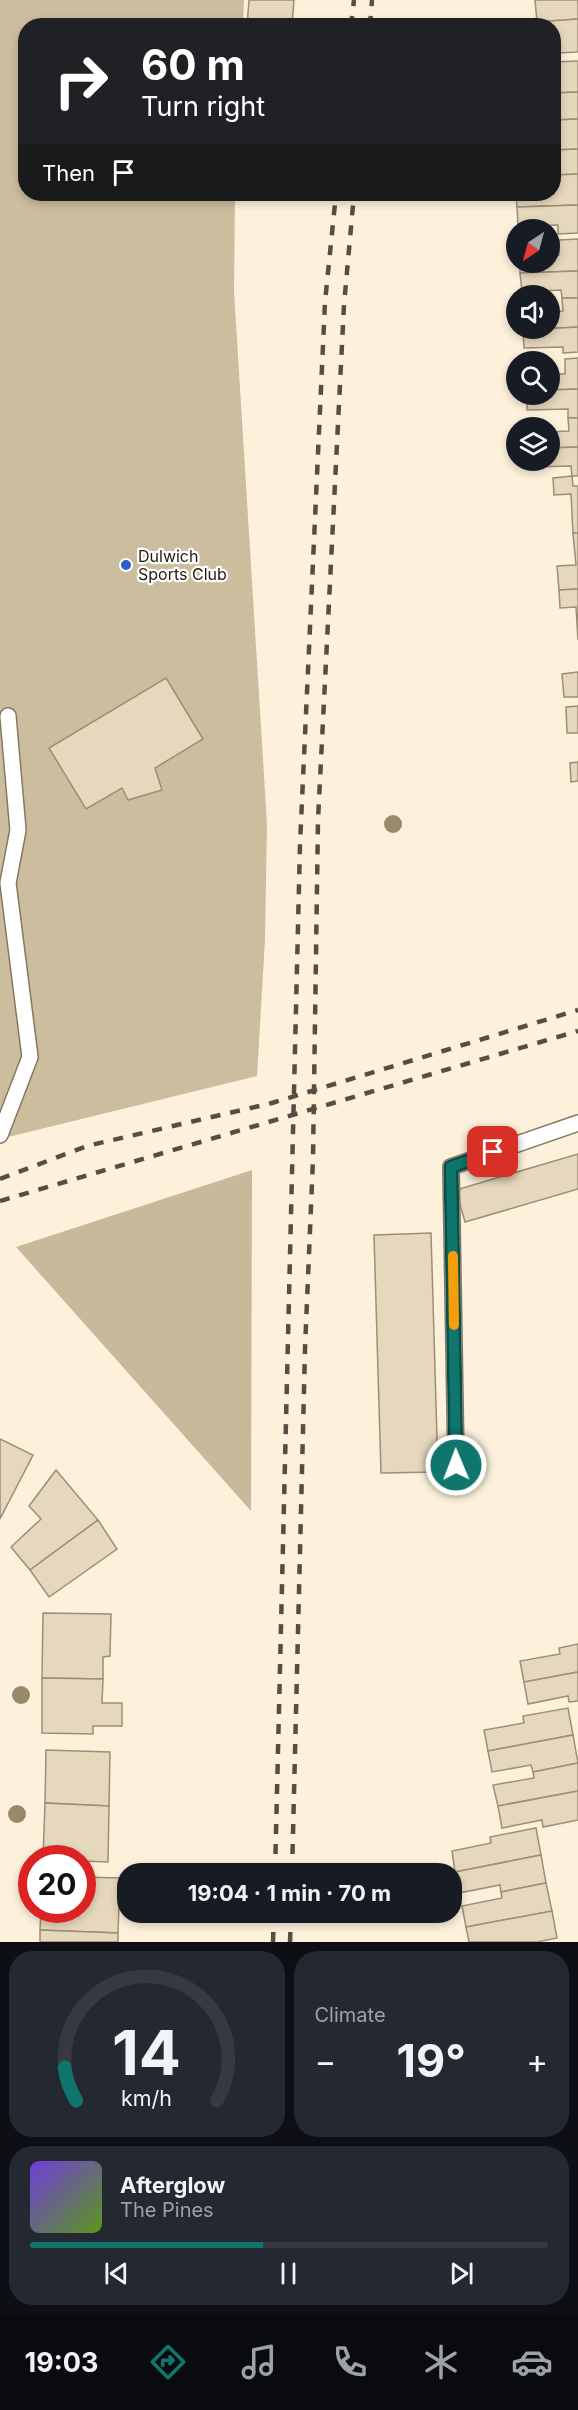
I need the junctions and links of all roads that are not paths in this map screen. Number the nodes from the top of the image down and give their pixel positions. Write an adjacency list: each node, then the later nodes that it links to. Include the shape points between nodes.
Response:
1 (8, 716): 3 (lane, via 18,830 8,883 30,1057)
2 (578, 1123): 4 (lane, via 451,1167)
3 (0, 1135)
4 (456, 1465)

